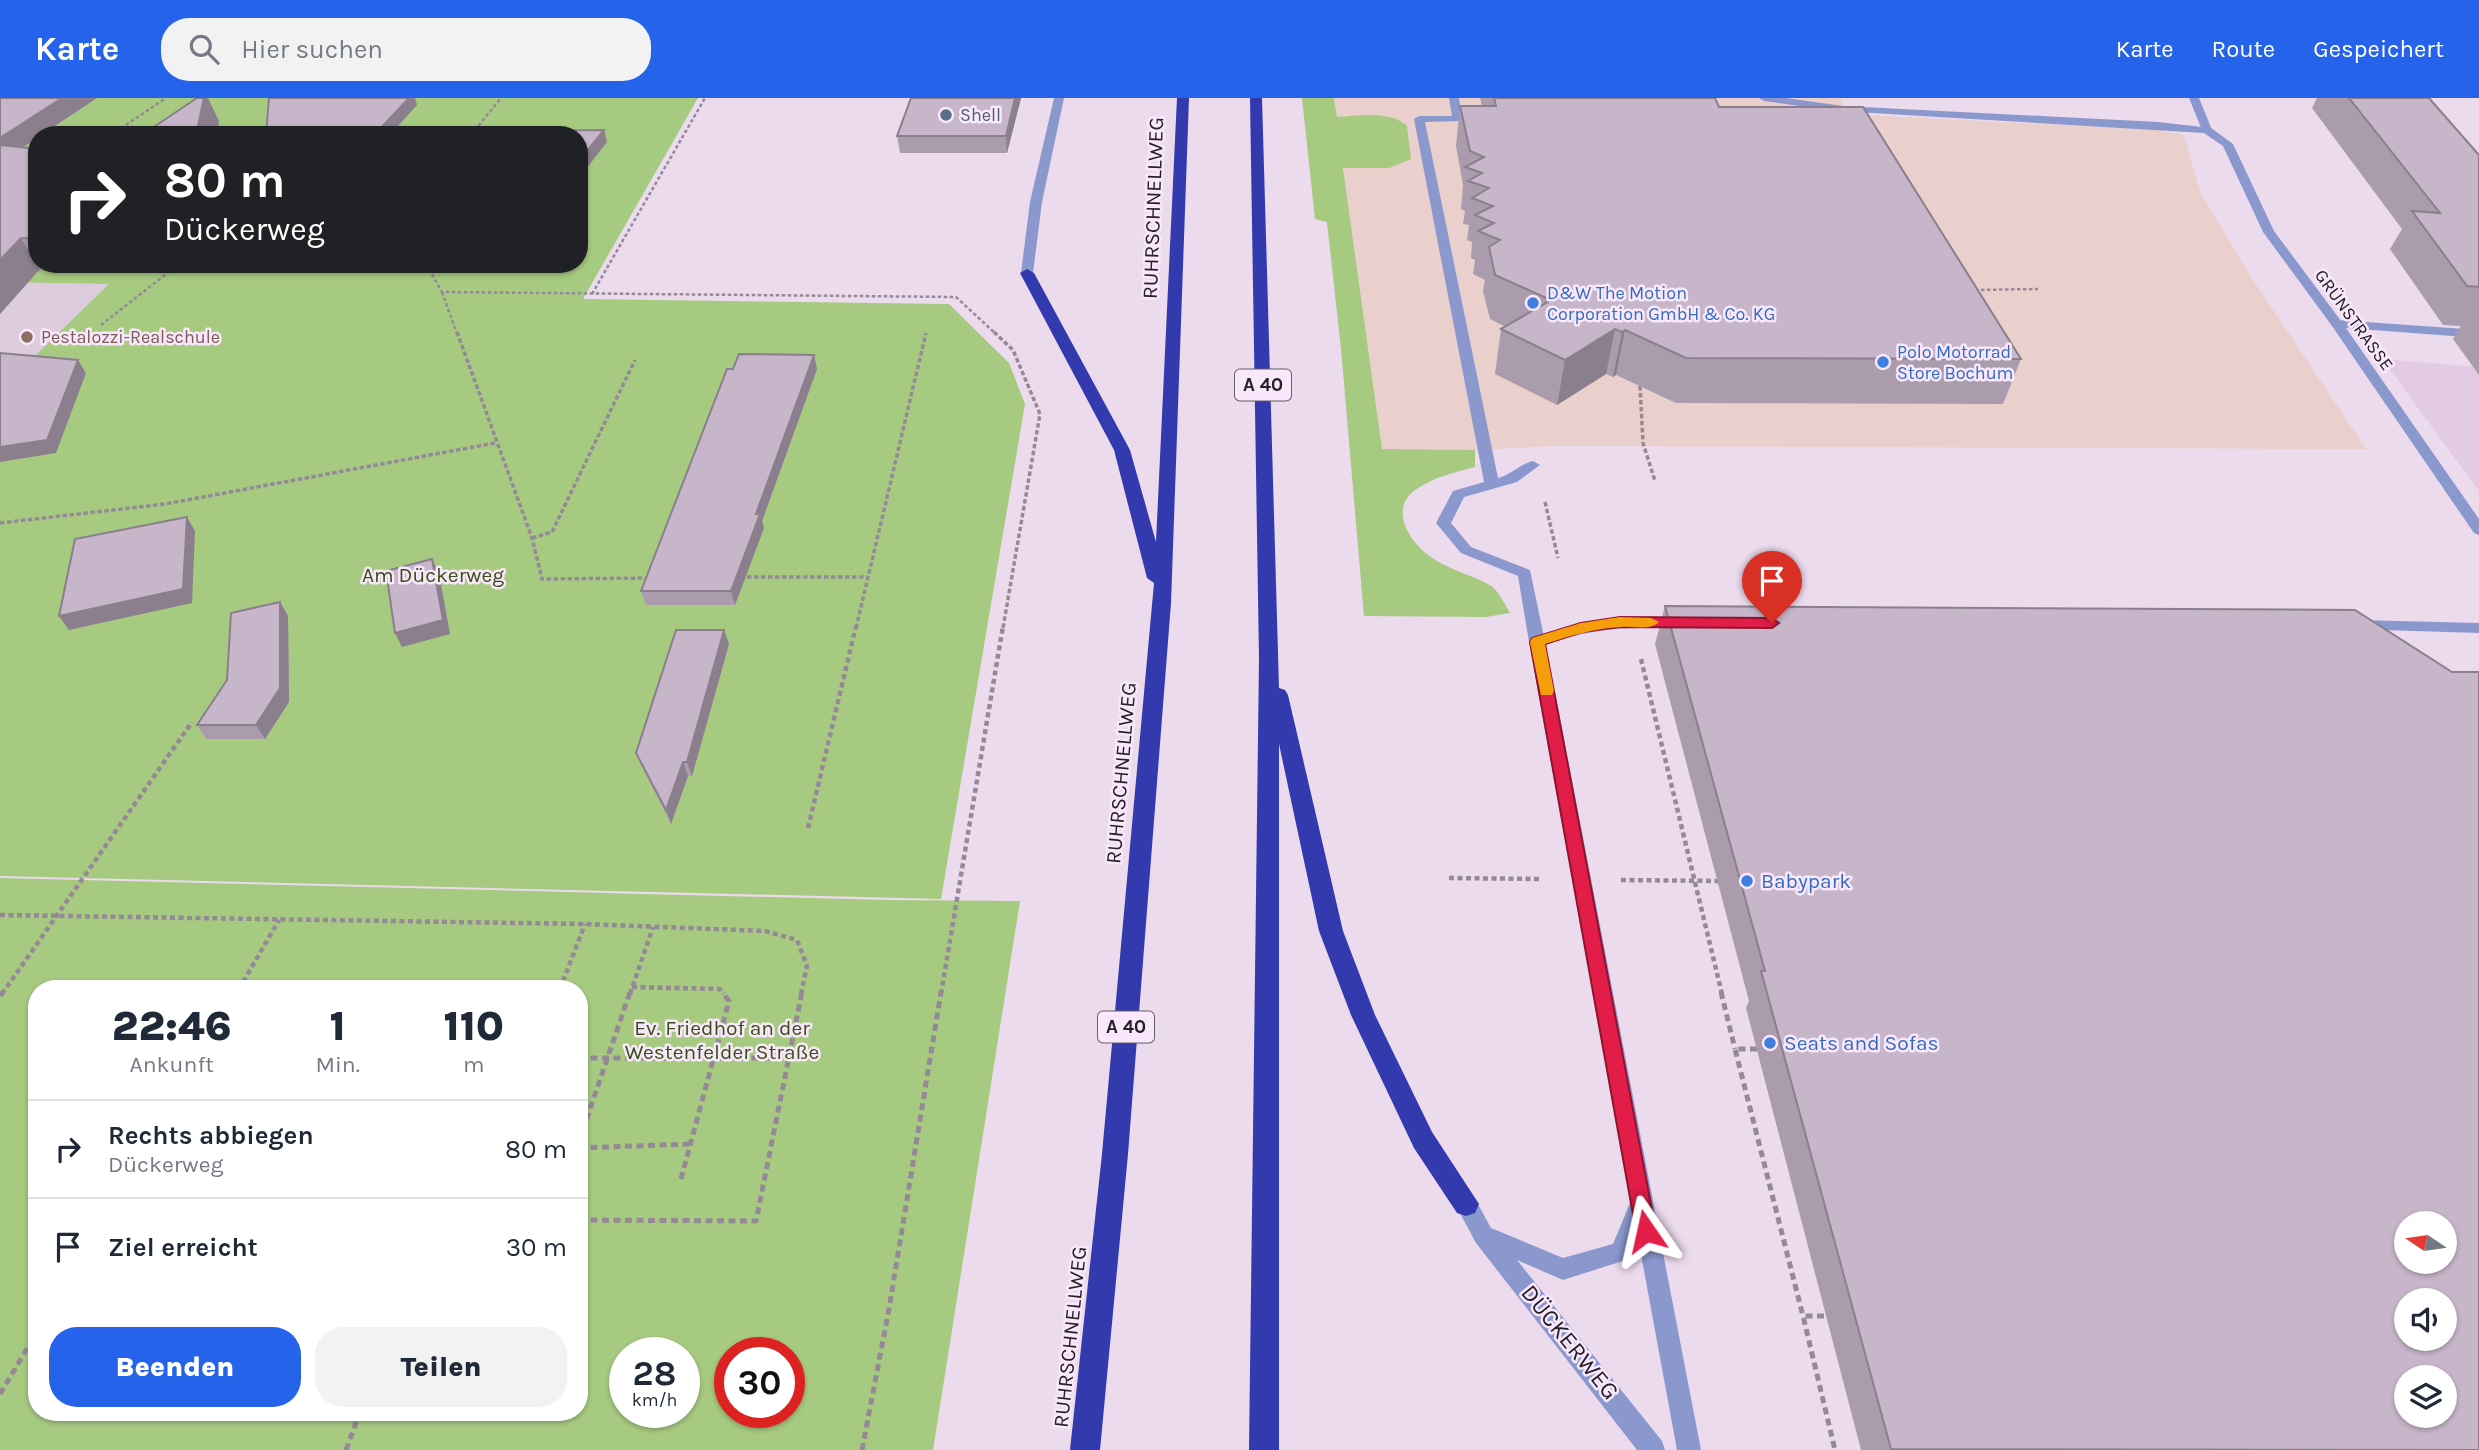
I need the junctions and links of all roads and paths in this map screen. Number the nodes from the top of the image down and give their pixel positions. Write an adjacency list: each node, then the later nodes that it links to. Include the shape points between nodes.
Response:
1 (166, 98): 10 (path)
2 (502, 98): 11 (path)
3 (705, 98): 19 (path)
4 (1059, 98): 15 (street, via 1036,202)
5 (1183, 98): 36 (highway, RUHRSCHNELLWEG / A 40)
6 (1256, 98): 42 (highway, A 40)
7 (1454, 98): 29 (street, via 1458,119 1419,119)
8 (1764, 98): 12 (street, via 1843,109)
9 (2194, 98): 12 (street)
10 (124, 126)
11 (479, 126)
12 (2207, 130): 20 (street, GRÜNSTRASSE, via 2228,144 2269,232)
13 (167, 273): 21 (path)
14 (430, 273): 18 (path)
15 (1027, 273): 36 (highway, via 1122,450)
16 (2038, 289): 17 (path)
17 (1974, 290)
18 (442, 292): 19 (path); 26 (path)
19 (592, 294): 76 (path, via 956,296 1013,350 1040,414)
20 (2337, 324): 23 (street); 31 (street, GRÜNSTRASSE)
21 (101, 325)
22 (926, 333): 33 (path)
23 (2479, 334)
24 (635, 360): 32 (path, via 552,532)
25 (1640, 386): 28 (path, via 1643,443)
26 (495, 443): 30 (path, via 165,504); 32 (path)
27 (1533, 465): 29 (street)
28 (1655, 481)
29 (1492, 485): 41 (street, via 1458,494 1443,523 1466,550 1525,573)
30 (0, 523)
31 (2479, 530)
32 (532, 538): 34 (path, via 542,579)
33 (867, 577): 35 (path); 44 (path)
34 (663, 578)
35 (731, 578)
36 (1162, 603): 77 (highway, RUHRSCHNELLWEG / A 40, via 1115,1154)
37 (1633, 622): 38 (street); 41 (street, via 1581,627); 56 (path)
38 (1703, 623)
39 (2342, 625): 40 (street)
40 (2479, 628)
41 (1537, 642): 67 (street)
42 (1269, 657): 66 (highway, via 1331,931 1363,1015 1423,1140); 78 (highway, A 40)
43 (192, 722): 48 (path)
44 (808, 828)
45 (1696, 880): 46 (path)
46 (1734, 881)
47 (0, 915): 48 (path)
48 (56, 916): 49 (path); 55 (path)
49 (280, 919): 50 (path); 52 (path)
50 (585, 924): 51 (path); 53 (path)
51 (653, 926): 54 (path); 61 (path, via 765,931 797,940 807,966)
52 (244, 980)
53 (563, 980)
54 (632, 987): 59 (path); 60 (path, via 720,989 729,1001)
55 (0, 996)
56 (1735, 1049): 57 (path); 70 (path)
57 (1758, 1049)
58 (588, 1058): 59 (path)
59 (608, 1058): 60 (path); 62 (path)
60 (713, 1058): 61 (path); 63 (path)
61 (789, 1058): 68 (path, via 756,1220)
62 (588, 1115)
63 (690, 1144): 64 (path); 65 (path)
64 (588, 1148)
65 (681, 1179)
66 (1466, 1204): 69 (street, DÜCKERWEG)
67 (1641, 1204): 69 (street, DÜCKERWEG, via 1621,1252 1563,1269); 80 (street)
68 (588, 1220)
69 (1485, 1236): 79 (street, DÜCKERWEG)
70 (1803, 1316): 71 (path); 81 (path)
71 (1824, 1316)
72 (28, 1347): 73 (path)
73 (0, 1394)
74 (357, 1421): 75 (path)
75 (346, 1450)
76 (862, 1450)
77 (1084, 1450)
78 (1264, 1450)
79 (1653, 1450)
80 (1689, 1450)
81 (1835, 1450)

